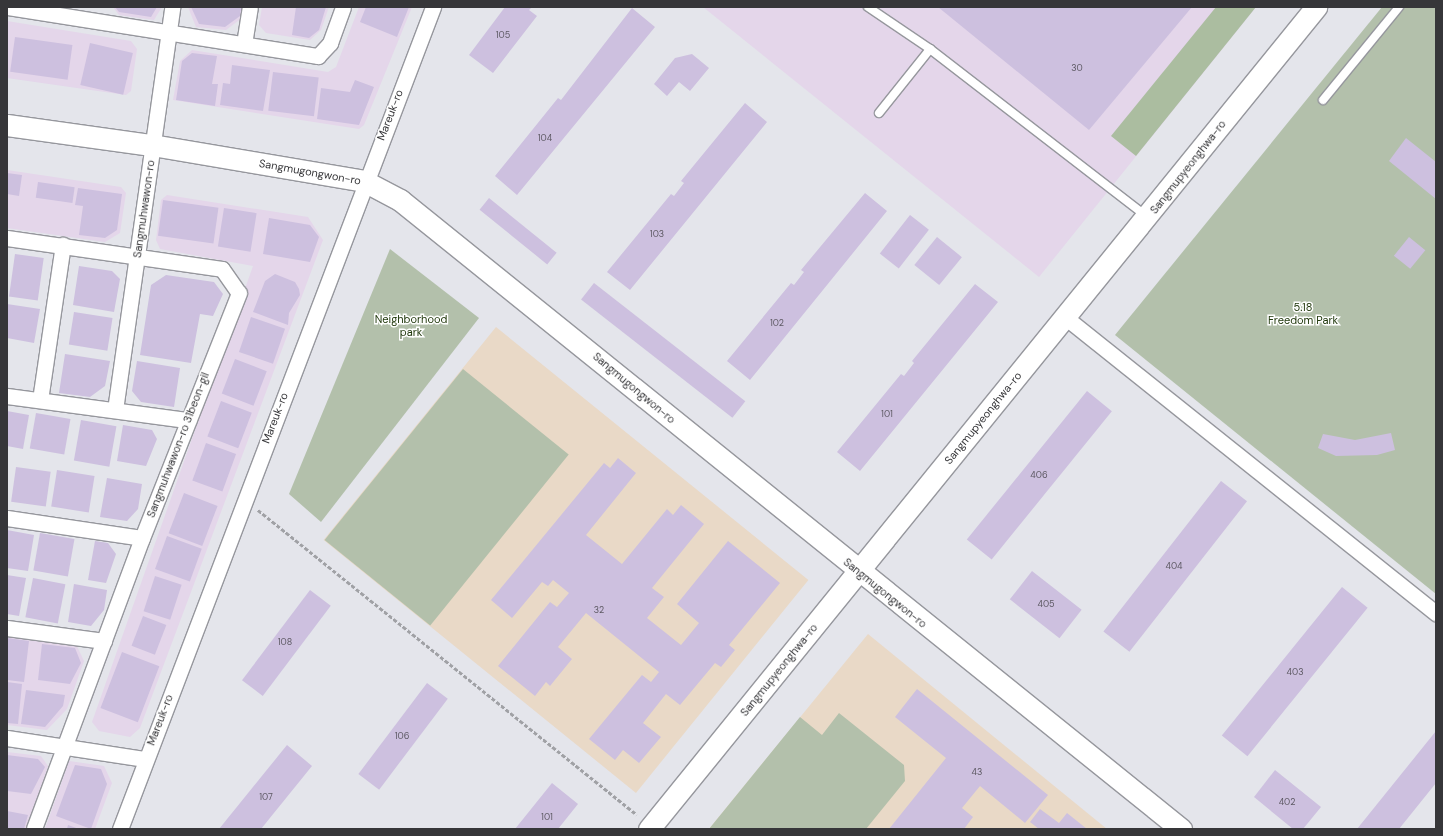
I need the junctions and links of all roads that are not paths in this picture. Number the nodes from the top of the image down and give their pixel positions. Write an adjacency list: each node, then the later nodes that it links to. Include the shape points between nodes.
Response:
1 (8, 7): 9 (street)
2 (172, 7): 10 (street, Sangmuhwawon-ro)
3 (250, 7): 11 (street)
4 (344, 7): 11 (street, via 330,43 318,56)
5 (433, 7): 17 (street, Mareuk-ro)
6 (868, 7): 12 (lane)
7 (1316, 7): 18 (street, Sangmupyeonghwa-ro)
8 (1399, 7): 13 (lane)
9 (88, 13): 10 (street)
10 (168, 33): 11 (street); 16 (street, Sangmuhwawon-ro)
11 (244, 44)
12 (930, 49): 14 (lane); 18 (lane)
13 (1323, 100)
14 (879, 113)
15 (7, 125): 16 (street, Sangmugongwon-ro)
16 (152, 145): 17 (street, Sangmugongwon-ro); 21 (street, Sangmuhwawon-ro)
17 (364, 181): 29 (street, Sangmugongwon-ro, via 400,200 496,275); 35 (street, Mareuk-ro)
18 (1148, 217): 22 (street, Sangmupyeonghwa-ro)
19 (7, 238): 20 (street, Sangmuhwawon-ro 31beon-gil)
20 (63, 246): 21 (street, Sangmuhwawon-ro 31beon-gil); 24 (street)
21 (137, 256): 25 (street, Sangmuhwawon-ro); 26 (street, Sangmuhwawon-ro 31beon-gil, via 222,269 239,293)
22 (1065, 317): 29 (street, Sangmupyeonghwa-ro); 30 (street)
23 (7, 396): 24 (street)
24 (40, 400): 25 (street)
25 (115, 410): 26 (street)
26 (188, 420): 28 (street, Sangmuhwawon-ro 31beon-gil)
27 (7, 518): 28 (street)
28 (142, 538): 32 (street, Sangmuhwawon-ro 31beon-gil)
29 (858, 571): 36 (street, Sangmupyeonghwa-ro); 39 (street, Sangmugongwon-ro)
30 (1436, 613)
31 (7, 628): 32 (street)
32 (104, 641): 34 (street, Sangmuhwawon-ro 31beon-gil)
33 (7, 738): 34 (street)
34 (64, 746): 35 (street); 37 (street, Sangmuhwawon-ro 31beon-gil)
35 (145, 759): 38 (street, Mareuk-ro)
36 (650, 828)
37 (34, 829)
38 (120, 829)
39 (1181, 829)

